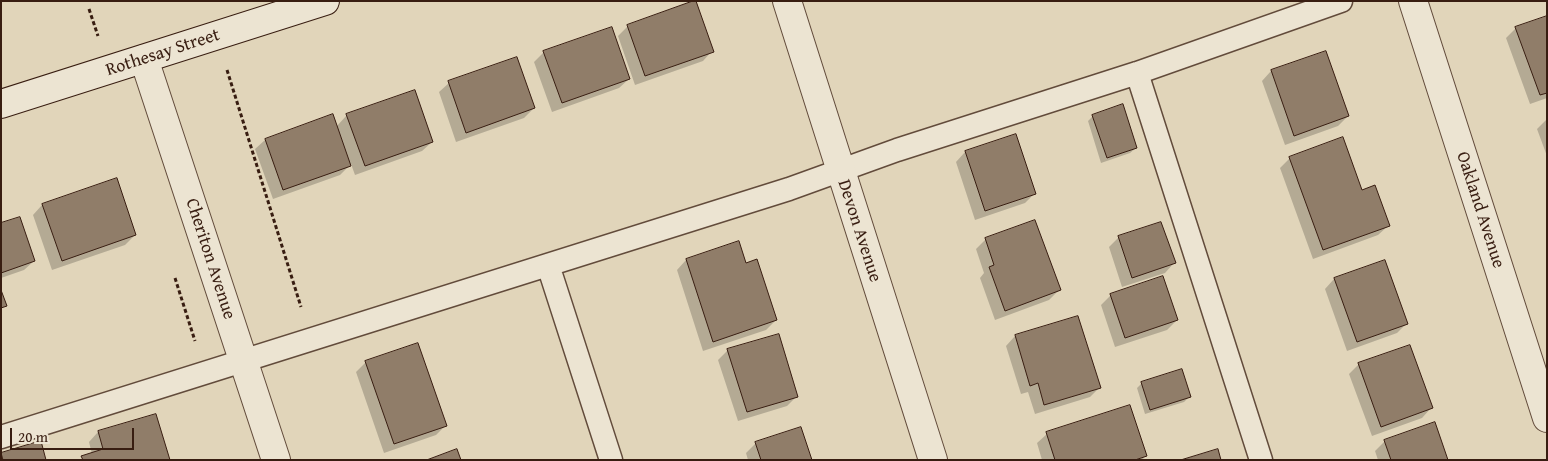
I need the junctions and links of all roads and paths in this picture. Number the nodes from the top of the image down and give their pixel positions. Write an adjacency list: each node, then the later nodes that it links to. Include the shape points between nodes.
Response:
1 (325, 1): 5 (street, Rothesay Street)
2 (787, 1): 9 (street, Devon Avenue)
3 (1341, 1): 7 (lane)
4 (1413, 1): 13 (street, Oakland Avenue)
5 (215, 36): 6 (street, Rothesay Street); 11 (path)
6 (144, 59): 8 (street, Rothesay Street); 12 (street, Cheriton Avenue)
7 (1137, 73): 9 (lane, via 897,150); 18 (lane)
8 (1, 104)
9 (840, 172): 10 (lane); 17 (street, Devon Avenue)
10 (548, 265): 11 (lane); 16 (lane)
11 (311, 339): 12 (lane)
12 (243, 360): 14 (lane); 15 (street, Cheriton Avenue)
13 (1547, 418)
14 (1, 438)
15 (276, 460)
16 (611, 460)
17 (933, 460)
18 (1261, 460)

